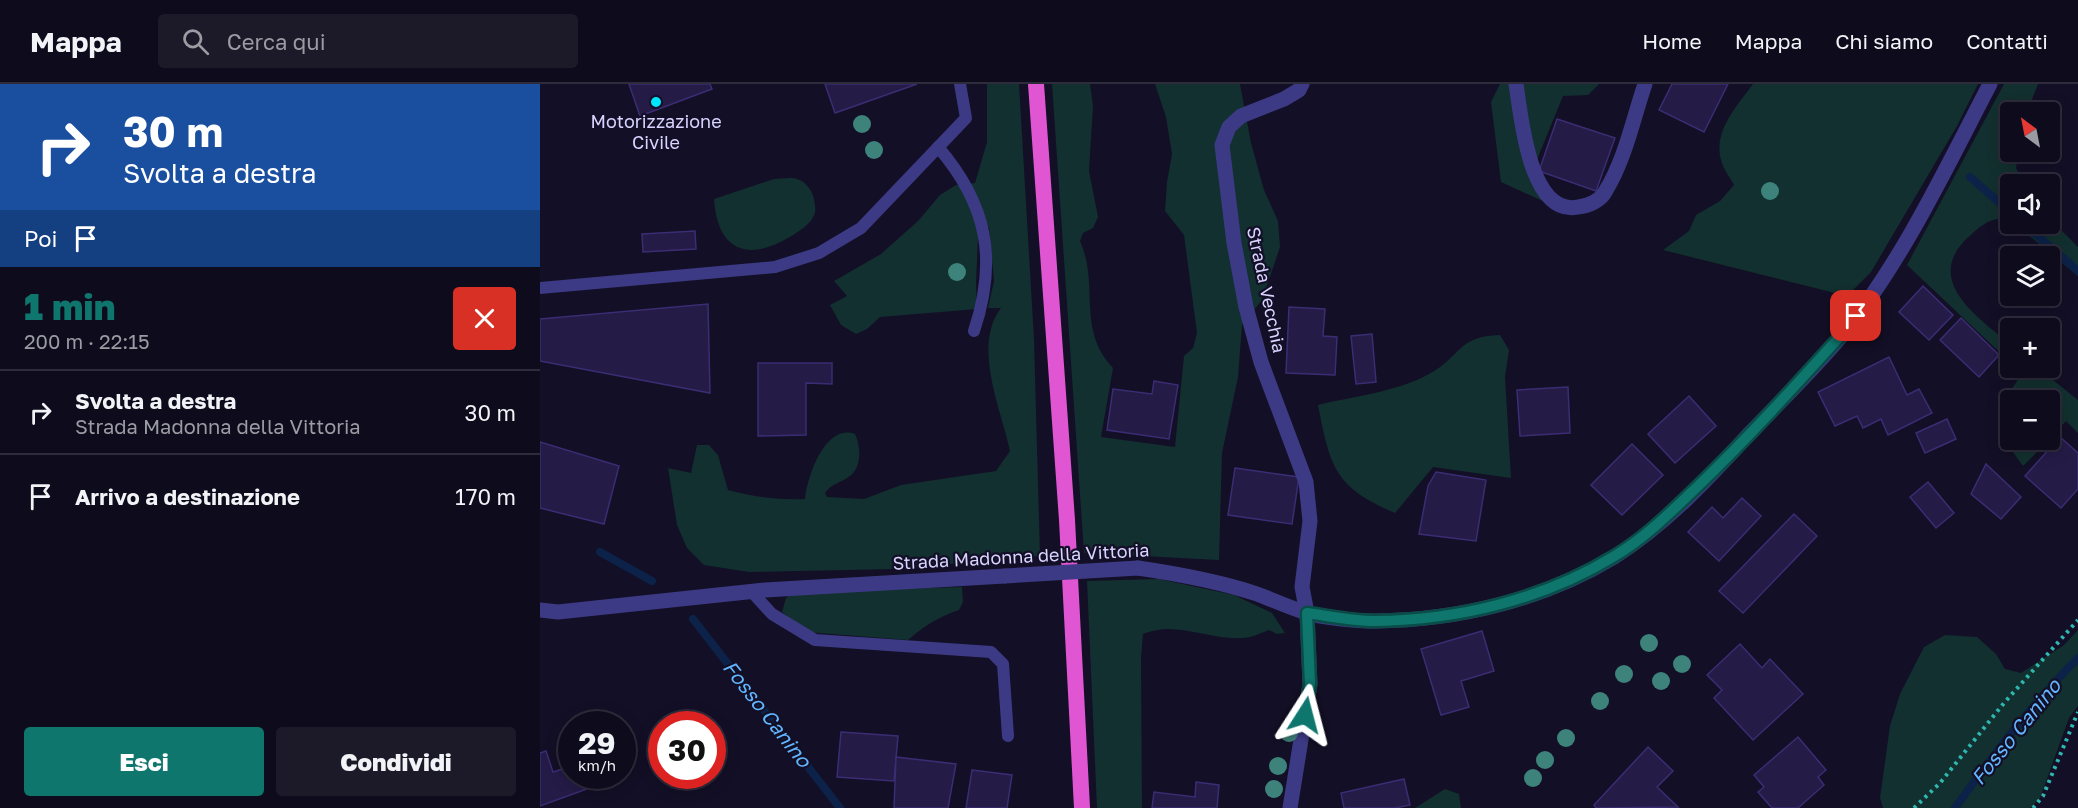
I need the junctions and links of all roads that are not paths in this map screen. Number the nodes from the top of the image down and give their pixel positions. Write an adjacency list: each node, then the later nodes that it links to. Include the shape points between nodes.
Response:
1 (960, 84): 7 (lane, via 966,118)
2 (1036, 84): 16 (highway, via 1067,520)
3 (1302, 84): 13 (street, Strada Vecchia, via 1284,99 1241,116 1229,127 1222,145 1246,307 1261,362 1306,482 1310,521 1302,587)
4 (1516, 84): 5 (street, via 1534,174 1543,190 1559,204 1575,208 1591,204 1604,194)
5 (1645, 84)
6 (1990, 84): 13 (street, Strada Madonna della Vittoria, via 1922,213 1885,275 1844,332 1725,460 1658,524 1614,557 1504,604 1406,620 1372,621)
7 (938, 147): 8 (lane, via 861,228 819,253 775,267); 9 (lane, via 972,194 987,250 987,280)
8 (540, 288)
9 (974, 330)
10 (751, 591): 12 (street, Strada Madonna della Vittoria); 13 (street, Strada Madonna della Vittoria, bridge, via 1138,568 1193,576); 15 (lane, via 772,614 815,640 991,652 1003,664)
11 (540, 610): 12 (street, Strada Madonna della Vittoria)
12 (558, 612): 14 (street, Strada Madonna della Vittoria)
13 (1307, 613): 17 (street, Strada Vecchia, via 1310,684)
14 (540, 617)
15 (1008, 736)
16 (1082, 808)
17 (1290, 808)

